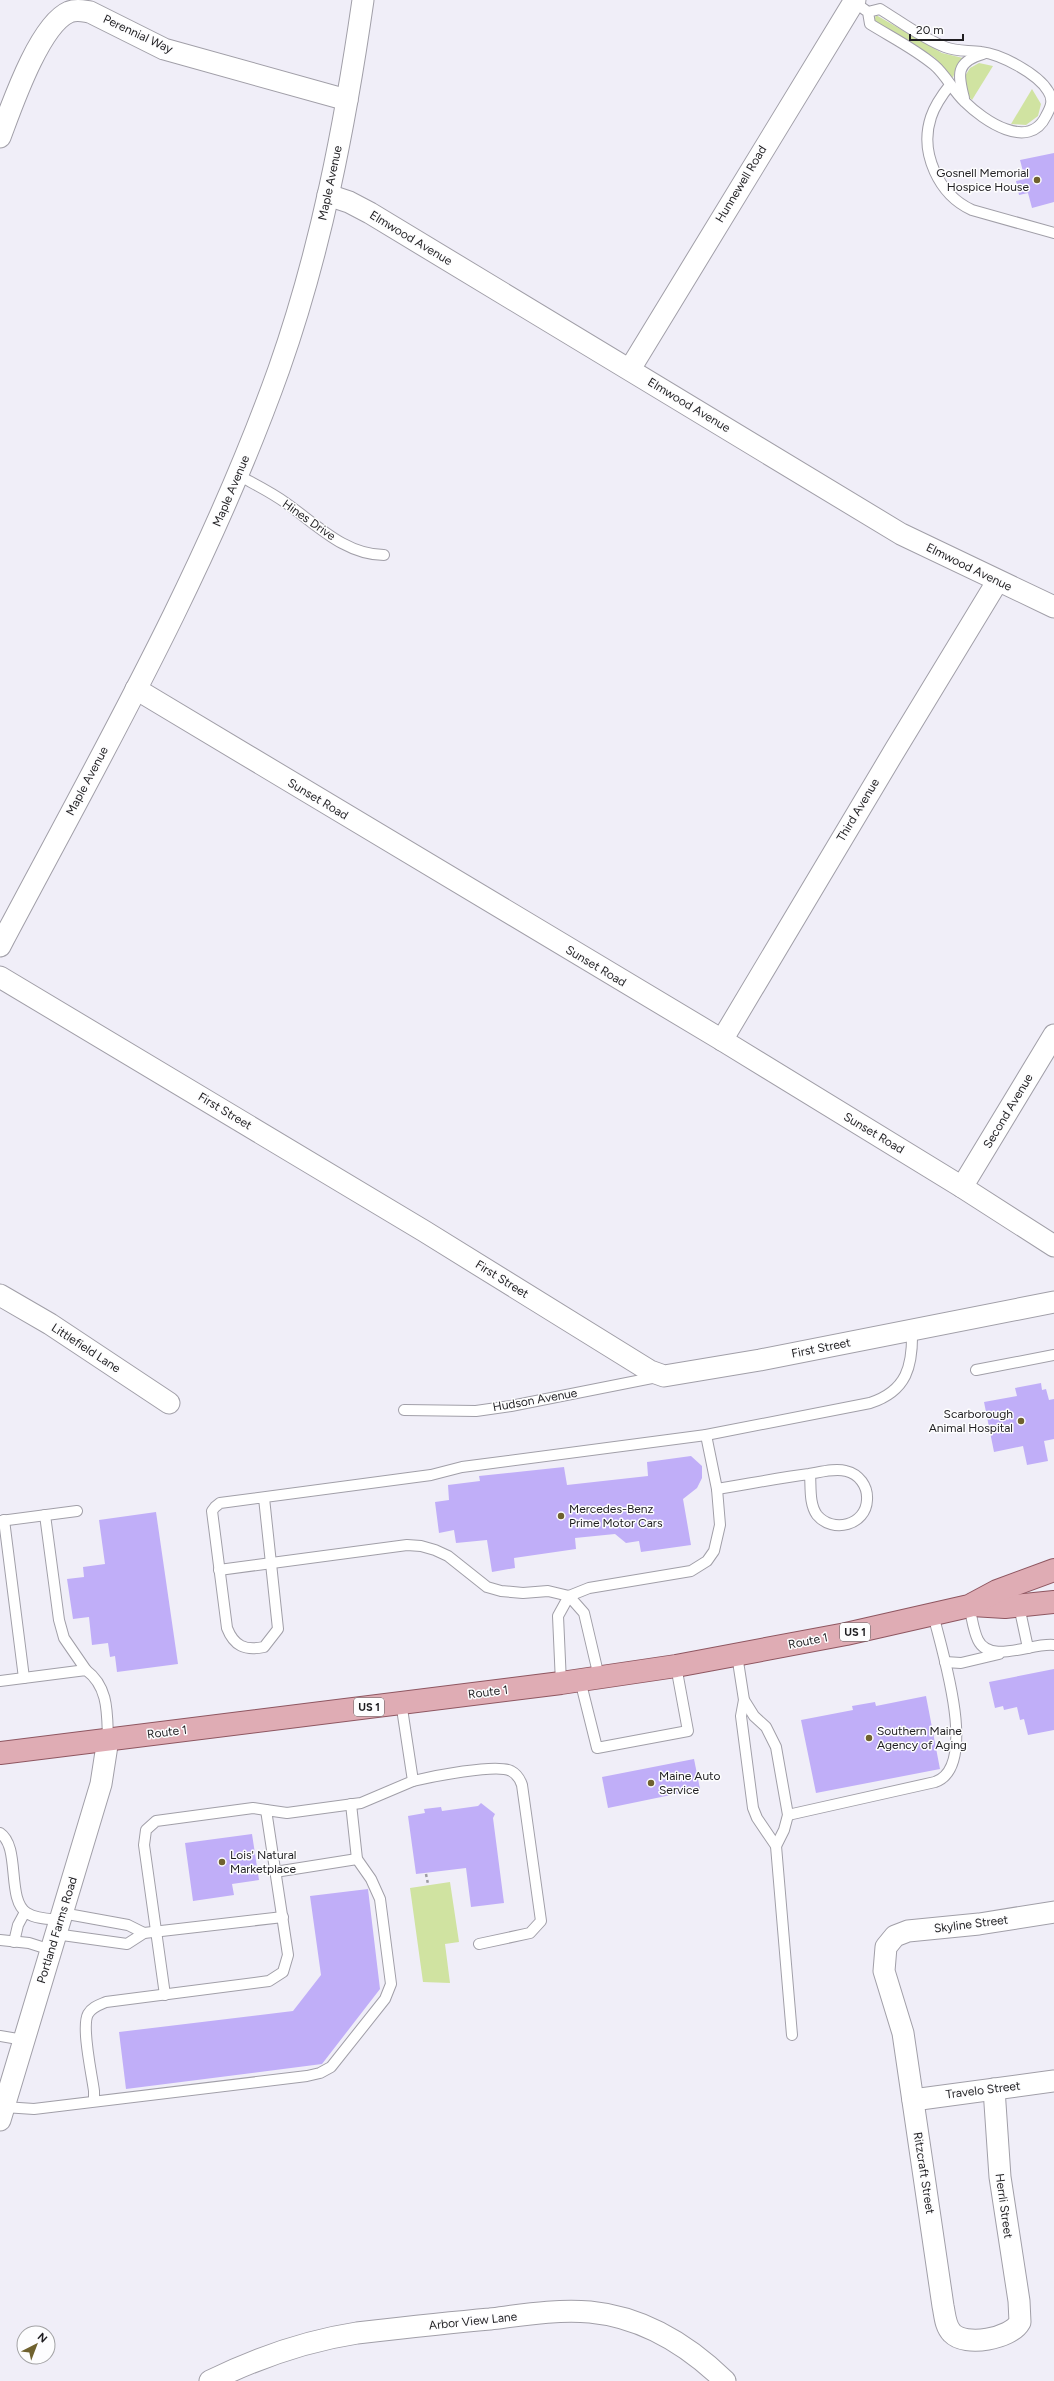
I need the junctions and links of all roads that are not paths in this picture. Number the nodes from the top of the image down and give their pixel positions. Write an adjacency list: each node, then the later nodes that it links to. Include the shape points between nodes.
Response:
1 (363, 0): 6 (street, Maple Avenue)
2 (859, 4): 3 (lane, via 880,9 945,47); 4 (lane, via 870,24 933,64); 11 (street, Hunnewell Road)
3 (987, 53): 5 (lane, via 998,56 1040,81); 7 (lane, via 970,59 960,72 959,80)
4 (950, 85): 7 (lane); 10 (lane, via 935,107 928,128 929,153 942,187 962,206)
5 (1053, 97): 7 (lane, via 1042,123 1020,133 997,125)
6 (347, 100): 8 (street, Perennial Way, via 164,49 90,12 77,10 63,16 51,29 33,58 23,76); 9 (street, Maple Avenue)
7 (965, 102)
8 (0, 137)
9 (328, 195): 11 (street, Elmwood Avenue, via 370,213); 12 (street, Maple Avenue, via 282,360)
10 (1054, 233)
11 (630, 369): 14 (street, Elmwood Avenue, via 901,534)
12 (238, 475): 13 (lane, Hines Drive, via 273,494 352,549 370,555); 16 (street, Maple Avenue, via 194,575)
13 (384, 555)
14 (997, 582): 15 (street, Elmwood Avenue); 20 (street, Third Avenue)
15 (1054, 607)
16 (136, 689): 17 (street, Maple Avenue); 20 (street, Sunset Road)
17 (0, 946)
18 (0, 977): 28 (street, First Street, via 404,1219 650,1371)
19 (1054, 1034): 21 (street, Second Avenue)
20 (722, 1040): 21 (street, Sunset Road)
21 (962, 1187): 22 (street, Sunset Road)
22 (1054, 1246)
23 (0, 1295): 29 (street, Littlefield Lane, via 50,1324)
24 (1054, 1302): 25 (street, First Street)
25 (912, 1330): 28 (street, First Street); 31 (lane, via 910,1359 901,1384 882,1399)
26 (1054, 1355): 27 (lane)
27 (976, 1370)
28 (664, 1376): 30 (lane, Hudson Avenue, via 490,1409)
29 (169, 1403)
30 (404, 1410)
31 (706, 1435): 33 (lane); 34 (lane, via 462,1467 431,1475)
32 (810, 1474): 32 (lane, via 813,1506 821,1519 840,1526 850,1524 862,1514 867,1500 866,1490 854,1474 839,1470); 33 (lane)
33 (717, 1490): 41 (lane, via 720,1510 719,1538 714,1551 700,1567 691,1571 589,1588)
34 (264, 1498): 38 (lane); 39 (lane, via 220,1503 214,1506 212,1511)
35 (77, 1511): 36 (lane)
36 (45, 1515): 37 (lane); 52 (lane, via 64,1638)
37 (2, 1520): 53 (lane)
38 (272, 1564): 39 (lane); 39 (lane, via 278,1629 270,1642 255,1649 238,1645 230,1636); 41 (lane, via 407,1545 421,1546 448,1556 487,1587 523,1593 548,1591)
39 (219, 1570)
40 (1054, 1570): 43 (main road, Route 1 / US 1, via 997,1591)
41 (569, 1596): 54 (lane, via 584,1613); 54 (lane, via 558,1616)
42 (1054, 1602): 44 (main road, Route 1 / US 1)
43 (970, 1606): 44 (main road, Route 1 / US 1); 45 (main road, Route 1 / US 1); 48 (lane, via 977,1639 982,1646 989,1650)
44 (1019, 1606): 47 (lane)
45 (933, 1614): 49 (main road, Route 1 / US 1); 50 (lane)
46 (1054, 1645): 47 (lane)
47 (1028, 1648): 48 (lane)
48 (1009, 1652): 50 (lane, via 961,1663)
49 (737, 1655): 51 (main road, Route 1 / US 1); 56 (lane)
50 (945, 1662): 63 (lane, via 957,1748 951,1770 942,1780)
51 (676, 1666): 54 (main road, Route 1 / US 1); 54 (lane, via 688,1731 597,1748)
52 (86, 1670): 53 (lane); 58 (lane, via 96,1679 104,1693)
53 (24, 1678): 55 (lane)
54 (580, 1680): 57 (main road, Route 1 / US 1)
55 (0, 1681)
56 (744, 1700): 63 (lane, via 754,1716 766,1727 774,1742); 65 (lane, via 741,1716 753,1808)
57 (401, 1702): 58 (main road, Route 1 / US 1); 60 (lane)
58 (108, 1739): 59 (main road, Route 1 / US 1); 71 (street, Portland Farms Road, via 101,1784)
59 (0, 1753)
60 (412, 1781): 61 (lane, via 360,1803); 77 (lane, via 497,1768 511,1771 522,1785 541,1921 530,1933)
61 (351, 1804): 62 (lane, via 287,1813); 66 (lane)
62 (266, 1810): 67 (lane); 72 (lane, via 253,1808 156,1821 150,1824 146,1830 144,1845)
63 (788, 1815): 65 (lane)
64 (0, 1834): 68 (lane, via 8,1842 18,1897)
65 (776, 1846): 79 (lane)
66 (357, 1859): 67 (lane); 85 (lane, via 371,1879 380,1899 391,1984 385,1999 330,2067 320,2073 306,2076)
67 (275, 1872): 70 (lane)
68 (25, 1912): 71 (lane); 76 (lane, via 18,1925)
69 (1054, 1912): 75 (street, Skyline Street, via 980,1924 908,1931)
70 (283, 1917): 72 (lane); 78 (lane, via 288,1955 286,1966 275,1979)
71 (57, 1929): 73 (lane, via 128,1925); 73 (lane, via 127,1944); 76 (lane, via 29,1943); 81 (street, Portland Farms Road)
72 (157, 1932): 73 (lane); 78 (lane)
73 (144, 1933)
74 (0, 1940): 76 (lane)
75 (890, 1941): 84 (street, Ritzcraft Street, via 884,1952 884,1971 903,2033)
76 (14, 1942)
77 (479, 1944)
78 (166, 1995): 85 (lane, via 106,2002 94,2007 89,2013 86,2031)
79 (792, 2035)
80 (0, 2036): 81 (lane)
81 (24, 2040): 86 (street, Portland Farms Road)
82 (1054, 2081): 83 (street, Travelo Street)
83 (994, 2089): 84 (street, Travelo Street); 87 (street, Herrli Street, via 1000,2177 1020,2307)
84 (912, 2100): 87 (street, Ritzcraft Street, via 947,2326 957,2336 976,2340 1008,2333)
85 (94, 2101): 86 (lane)
86 (2, 2114)
87 (1020, 2322)
88 (210, 2381): 89 (street, Arbor View Lane, via 266,2357 326,2338 357,2332 542,2313 583,2312 625,2319 658,2332 699,2358)
89 (725, 2381)

